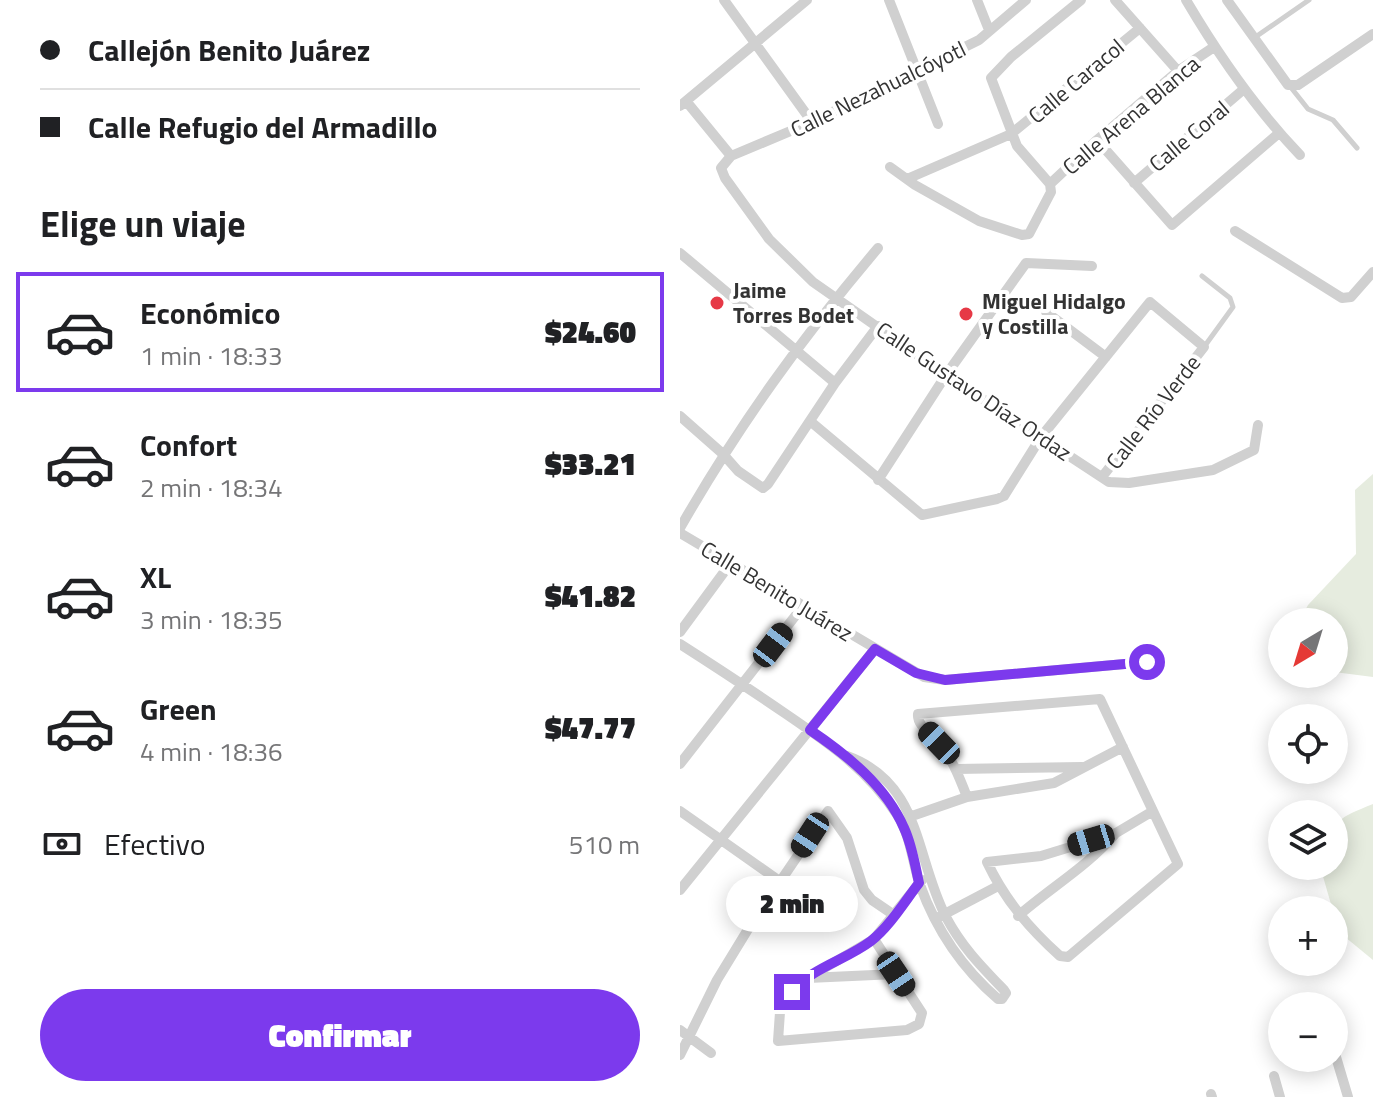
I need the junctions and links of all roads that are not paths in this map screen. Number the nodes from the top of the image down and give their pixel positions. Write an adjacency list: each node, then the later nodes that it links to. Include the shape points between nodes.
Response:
1 (724, 0): 15 (street)
2 (807, 0): 15 (street)
3 (889, 0): 17 (street)
4 (977, 0): 12 (street)
5 (1026, 0): 12 (street, Calle Nezahualcóyotl)
6 (1081, 0): 25 (street, via 993,75)
7 (1115, 0): 11 (street)
8 (1186, 0): 16 (street)
9 (1227, 0): 14 (street)
10 (1309, 0): 14 (lane)
11 (1140, 28): 18 (street); 25 (street, Calle Caracol)
12 (989, 30): 17 (street, Calle Nezahualcóyotl)
13 (1373, 34): 19 (street, via 1309,79)
14 (1253, 39): 19 (street)
15 (755, 43): 21 (street); 22 (street)
16 (1214, 47): 18 (street, Calle Arena Blanca); 20 (street)
17 (919, 71): 22 (street, Calle Nezahualcóyotl); 23 (street)
18 (1178, 71): 26 (street, Calle Arena Blanca)
19 (1288, 85): 27 (lane, via 1308,109 1333,120)
20 (1244, 89): 24 (street); 33 (street, Calle Coral)
21 (683, 103): 29 (street)
22 (812, 122): 29 (street, Calle Nezahualcóyotl)
23 (938, 124)
24 (1279, 133): 28 (street); 33 (street, via 1172,225)
25 (1011, 134): 32 (street, Calle Caracol); 34 (street)
26 (1097, 140): 33 (street); 34 (street, Calle Arena Blanca)
27 (1357, 148)
28 (1300, 155)
29 (731, 156): 30 (street, Calle Nezahualcóyotl)
30 (722, 164): 41 (street, Calle Gustavo Díaz Ordaz, via 725,178 769,239)
31 (890, 167): 32 (street)
32 (907, 179): 34 (street, via 979,221 1022,235 1029,234 1051,192)
33 (1134, 183)
34 (1050, 184)
35 (1235, 231): 39 (street, via 1342,298 1351,297)
36 (878, 248): 41 (street)
37 (680, 253): 45 (street)
38 (1092, 266): 47 (street, via 1026,263)
39 (1373, 272)
40 (1202, 276): 44 (lane, via 1230,298 1233,307)
41 (836, 298): 43 (street, Calle Gustavo Díaz Ordaz); 45 (street)
42 (1046, 312): 46 (street)
43 (878, 326): 47 (street, Calle Gustavo Díaz Ordaz); 48 (street)
44 (1204, 347): 46 (street, via 1150,302); 54 (street, Calle Río Verde)
45 (794, 350): 48 (street); 53 (street)
46 (1106, 357): 52 (street)
47 (946, 375): 52 (street, Calle Gustavo Díaz Ordaz); 55 (street)
48 (835, 383): 50 (street)
49 (680, 416): 53 (street)
50 (810, 421): 53 (street, via 763,488); 55 (street)
51 (1258, 425): 54 (street, via 1254,450 1213,470 1115,484)
52 (1041, 437): 54 (street, Calle Gustavo Díaz Ordaz); 55 (street, via 1004,496 922,515)
53 (723, 454): 56 (street)
54 (1102, 477)
55 (878, 480)
56 (680, 530): 57 (street, Calle Benito Juárez)
57 (730, 564): 58 (street, Calle Benito Juárez); 59 (street)
58 (803, 606): 61 (street, Calle Benito Juárez); 63 (street)
59 (680, 632)
60 (680, 644): 63 (street)
61 (875, 649): 62 (street, Calle Benito Juárez, via 916,673 945,680); 64 (street)
62 (1147, 662)
63 (743, 685): 64 (street); 67 (street)
64 (810, 730): 66 (street); 75 (street)
65 (1123, 747): 68 (street); 69 (street, via 1100,699 918,714 920,724); 72 (street)
66 (847, 756): 73 (street, via 866,763 886,781); 78 (street, via 899,817)
67 (680, 764)
68 (1082, 767): 69 (street); 70 (street, via 1054,783)
69 (956, 769): 70 (street)
70 (967, 797): 73 (street)
71 (680, 811): 75 (street)
72 (1153, 811): 74 (street); 84 (street, via 1178,864 1068,957 1060,956)
73 (912, 816): 76 (street)
74 (1116, 833): 79 (street, via 1041,856 987,862); 84 (street, via 1098,854)
75 (720, 841): 77 (street); 80 (street)
76 (929, 872): 78 (street); 82 (street)
77 (781, 882): 81 (street); 83 (street, via 828,811 847,838 864,890); 89 (street)
78 (919, 883): 83 (street); 85 (street)
79 (998, 886): 82 (street); 84 (street)
80 (680, 890)
81 (818, 903)
82 (945, 914): 85 (street); 85 (street, via 965,949 1004,990 1002,999 957,956)
83 (894, 915): 86 (street)
84 (1018, 916)
85 (934, 920)
86 (874, 939): 87 (street); 88 (street)
87 (896, 974): 88 (street); 88 (street, via 922,1013 919,1024 907,1030 778,1041 780,1012)
88 (806, 978)
89 (684, 1033): 90 (street); 91 (street)
90 (711, 1053)
91 (680, 1055)
92 (1340, 1072): 95 (street)
93 (1274, 1076): 94 (street)
94 (1280, 1097)
95 (1348, 1097)

